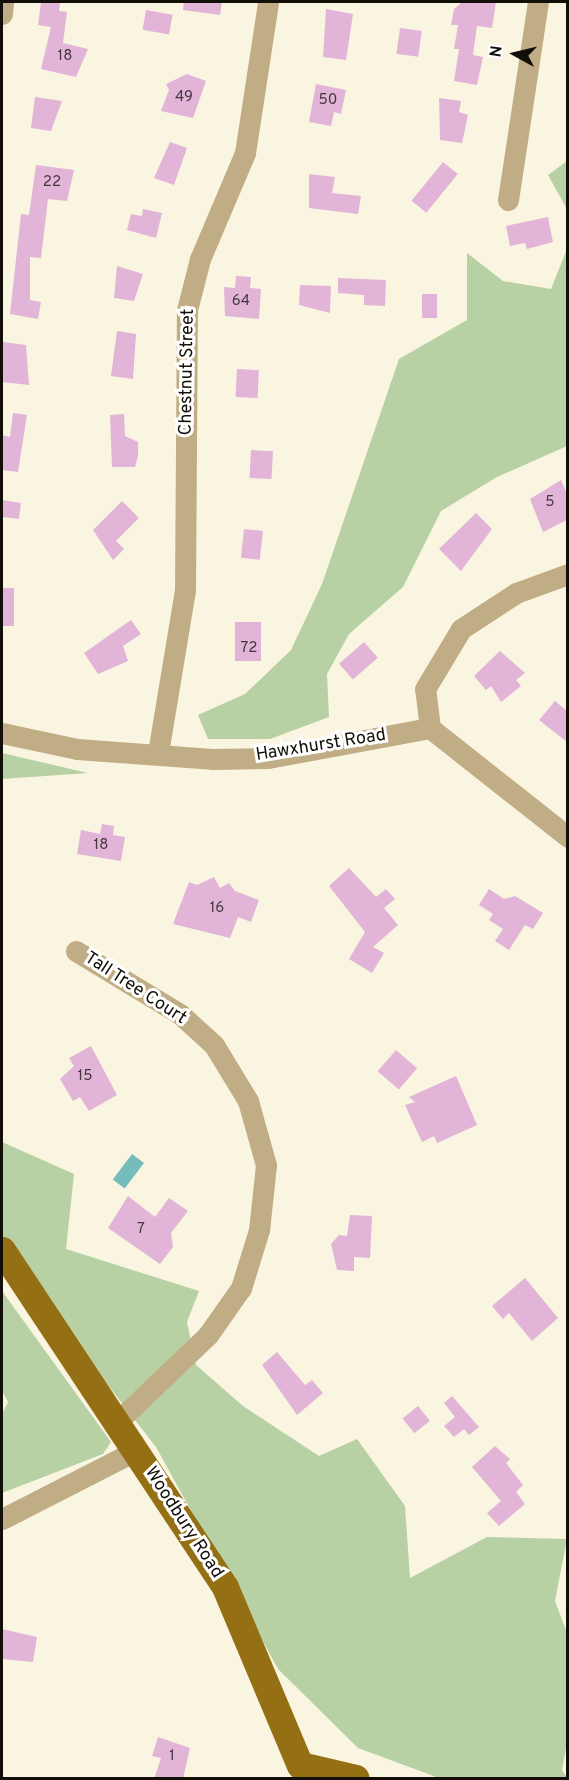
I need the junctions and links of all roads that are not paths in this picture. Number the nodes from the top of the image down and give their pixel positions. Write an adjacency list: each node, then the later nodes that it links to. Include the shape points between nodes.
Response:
1 (3, 2): 4 (street)
2 (268, 2): 9 (street, Chestnut Street, via 245,153 200,258 187,310 185,590)
3 (538, 2): 5 (street)
4 (2, 14)
5 (508, 200)
6 (567, 574): 7 (street, via 516,593 461,628 425,689)
7 (430, 728): 9 (street, Hawxhurst Road, via 268,758); 10 (street)
8 (2, 733): 9 (street, Hawxhurst Road, via 77,749)
9 (158, 753)
10 (567, 837)
11 (76, 951): 13 (street, Tall Tree Court, via 180,1014 214,1045 248,1101 266,1165 259,1230 241,1287 208,1335)
12 (2, 1250): 13 (main road, Woodbury Road)
13 (117, 1422): 14 (main road, Woodbury Road)
14 (135, 1451): 15 (street); 16 (main road, Woodbury Road, via 225,1587)
15 (2, 1519)
16 (301, 1772): 17 (main road, Woodbury Road)
17 (356, 1779)

